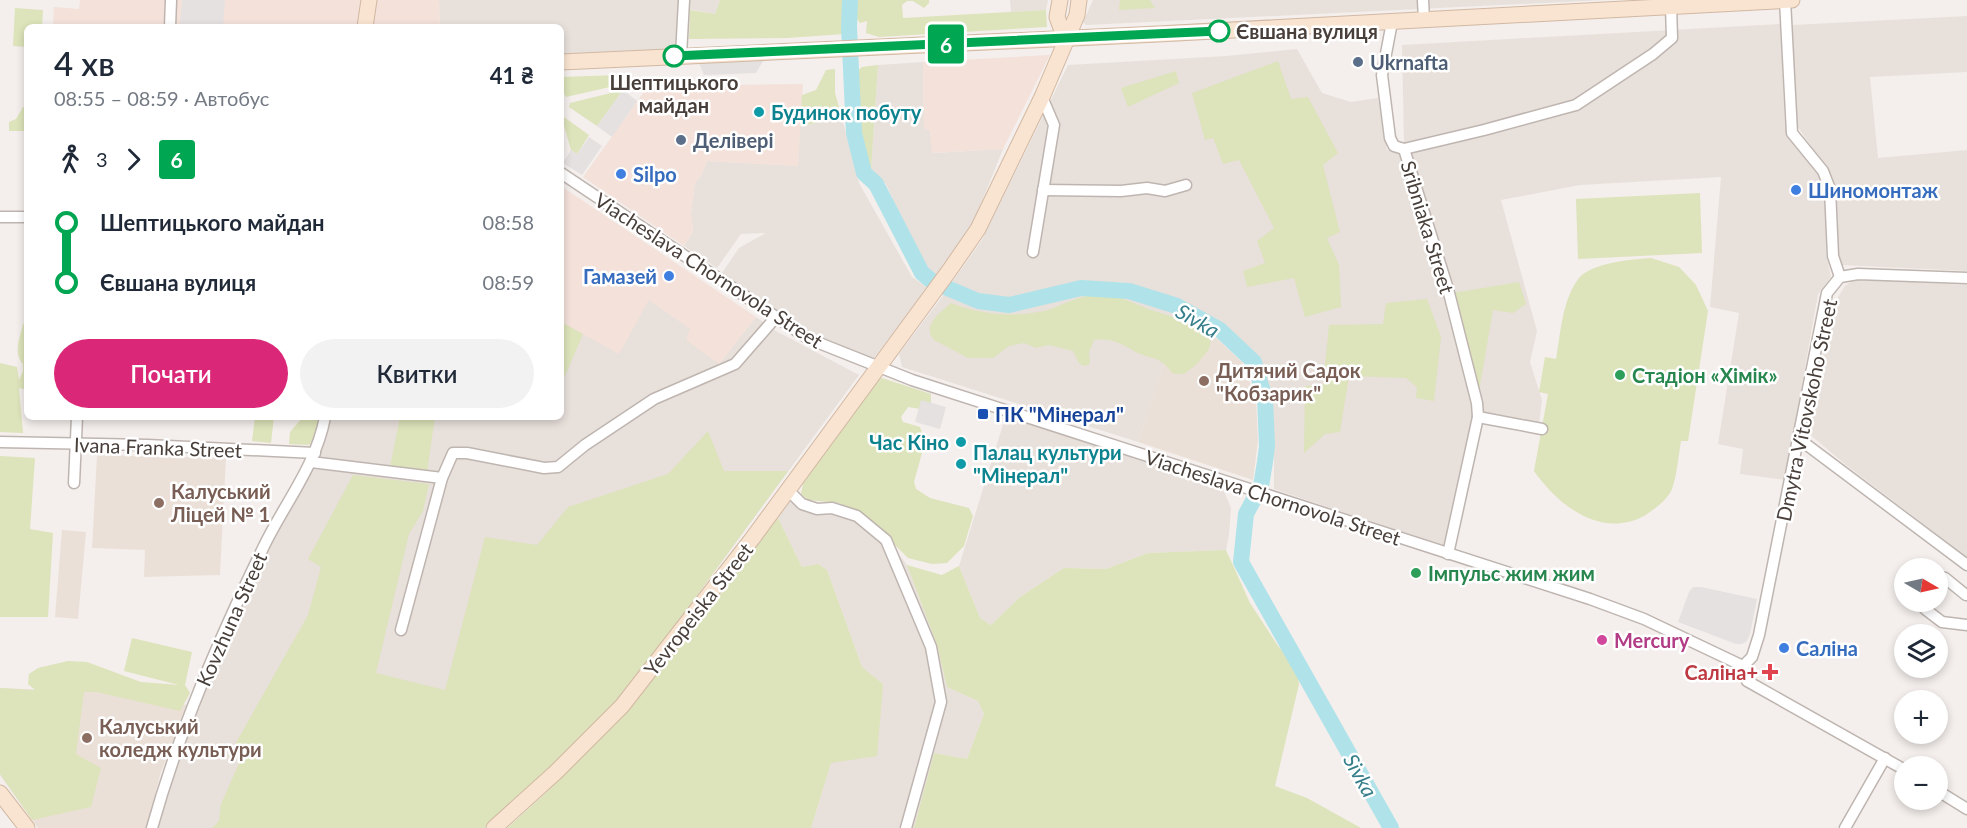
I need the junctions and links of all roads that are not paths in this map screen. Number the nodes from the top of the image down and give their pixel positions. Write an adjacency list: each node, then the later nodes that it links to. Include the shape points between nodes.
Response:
1 (171, 0): 12 (street)
2 (369, 0): 13 (main road)
3 (684, 0): 15 (street)
4 (1060, 0): 14 (main road, via 1057,17)
5 (1079, 0): 14 (main road, Yevropeiska Street, via 1077,15)
6 (1423, 0): 10 (street)
7 (1785, 0): 8 (main road); 9 (main road); 25 (street, via 1792,133 1823,171 1830,189 1833,256)
8 (1792, 0)
9 (1671, 6): 10 (main road); 18 (street, Sribniaka Street, via 1672,38 1576,105)
10 (1424, 20): 11 (main road)
11 (1392, 22): 14 (main road); 18 (street, via 1382,75 1390,138 1394,146)
12 (170, 24)
13 (365, 24)
14 (1065, 39): 15 (main road); 17 (main road, Yevropeiska Street)
15 (681, 56): 16 (main road)
16 (564, 62)
17 (1042, 97): 21 (street, via 1054,125); 28 (main road, Yevropeiska Street, via 978,229)
18 (1404, 149): 29 (street, Sribniaka Street, via 1448,289)
19 (564, 175): 27 (street, Viacheslava Chornovola Street)
20 (1186, 185): 21 (street, via 1165,191)
21 (1043, 190): 24 (street)
22 (0, 217): 23 (street)
23 (24, 217)
24 (1033, 252)
25 (1840, 278): 26 (street, Dmytra Vitovskoho Street, via 1858,274); 33 (street, Dmytra Vitovskoho Street, via 1827,293)
26 (1967, 278)
27 (776, 317): 28 (street, Viacheslava Chornovola Street, via 809,339); 37 (street, via 735,364 654,399 558,467 453,453)
28 (877, 368): 39 (main road, Yevropeiska Street); 40 (street, Viacheslava Chornovola Street)
29 (1478, 417): 32 (street); 40 (street, Sribniaka Street)
30 (77, 420): 35 (street)
31 (324, 420): 36 (street, Kovzhuna Street)
32 (1542, 429)
33 (1799, 439): 41 (street); 47 (street, Dmytra Vitovskoho Street, via 1759,634 1752,657)
34 (0, 442): 35 (street, Ivana Franka Street)
35 (76, 444): 36 (street, Ivana Franka Street, via 147,445); 38 (street)
36 (313, 458): 37 (street, Ivana Franka Street); 54 (street, Kovzhuna Street, via 268,537 206,672 167,773)
37 (442, 478): 46 (street)
38 (74, 483)
39 (787, 489): 55 (main road, Yevropeiska Street, via 622,706); 56 (street, via 802,504 857,516 886,540 931,647 941,702)
40 (1448, 554): 47 (street, Viacheslava Chornovola Street, via 1644,619)
41 (1967, 565)
42 (1948, 580): 43 (street)
43 (1966, 595)
44 (1930, 612): 45 (street, via 1942,622)
45 (1967, 625)
46 (401, 630)
47 (1743, 666): 48 (street, via 1747,681)
48 (1885, 758): 49 (street); 57 (street)
49 (1894, 763)
50 (0, 793): 53 (main road)
51 (1948, 797): 52 (street)
52 (1967, 809)
53 (27, 828)
54 (152, 828)
55 (494, 828)
56 (906, 828)
57 (1845, 828)

